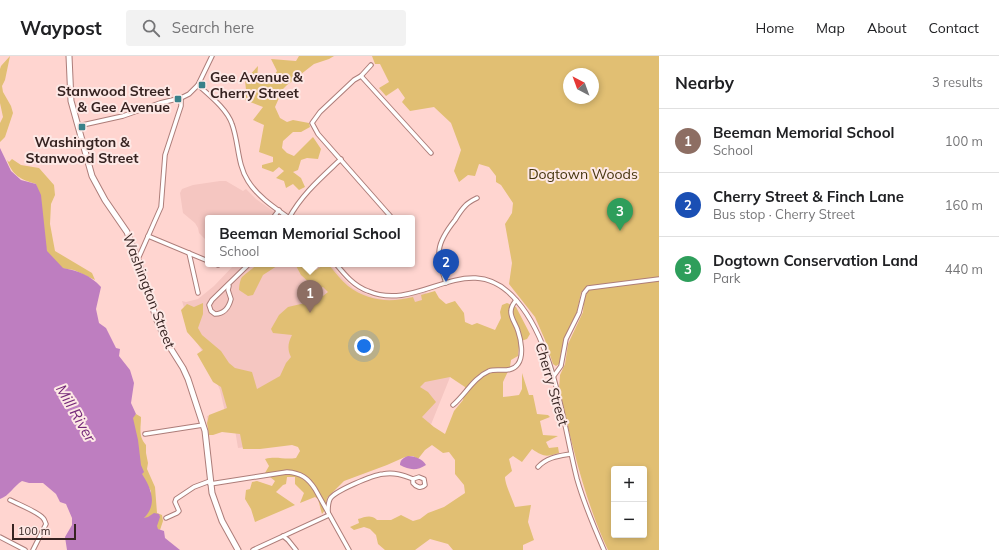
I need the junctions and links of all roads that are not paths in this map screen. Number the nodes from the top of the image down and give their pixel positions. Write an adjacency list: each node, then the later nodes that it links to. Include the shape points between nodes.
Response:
1 (69, 56): 7 (main road, Washington Street, via 71,101)
2 (212, 56): 5 (street)
3 (372, 65): 4 (street)
4 (360, 76): 8 (street); 9 (street, via 320,112 312,123 318,134)
5 (198, 85): 6 (street); 11 (street, via 218,104 232,123 240,161 248,182)
6 (181, 98): 7 (street, via 123,116); 16 (street, via 181,106 165,155 161,207)
7 (78, 126): 18 (main road, Washington Street, via 96,185 126,232)
8 (431, 153)
9 (341, 160): 14 (street, via 305,194); 15 (street)
10 (477, 198): 23 (street, via 466,204 441,240 439,258)
11 (279, 210): 12 (street); 13 (street)
12 (275, 215)
13 (285, 215)
14 (291, 215)
15 (389, 215)
16 (148, 236): 17 (street); 18 (street)
17 (189, 253): 19 (street); 25 (street)
18 (138, 260): 29 (main road, Washington Street, via 156,318 166,342 188,379)
19 (205, 260)
20 (246, 267): 24 (street)
21 (339, 267): 23 (street, Cherry Street, via 355,284 366,291 382,295 399,296)
22 (659, 279): 27 (street, via 588,288 566,339 561,366)
23 (446, 283): 26 (street, Cherry Street, via 479,278 500,286)
24 (228, 286): 24 (street, via 230,303 223,312 215,314 209,305)
25 (198, 293)
26 (516, 300): 27 (street, Cherry Street, via 536,330); 28 (street, via 510,312 520,341 521,351 517,366 512,370 491,370 478,378)
27 (553, 377): 31 (street, Cherry Street)
28 (453, 405)
29 (203, 425): 30 (street); 34 (main road, Washington Street)
30 (145, 434)
31 (571, 454): 32 (street, via 543,461); 46 (street, Cherry Street, via 582,497)
32 (538, 467)
33 (413, 479): 36 (street, via 390,473 372,476 333,496 330,499)
34 (210, 482): 36 (street, via 295,472 308,480); 37 (street, via 194,487 176,499 179,511); 42 (main road, Washington Street, via 222,521)
35 (10, 500): 41 (street, via 39,515 45,521 46,524)
36 (329, 515): 38 (street); 45 (street)
37 (166, 518)
38 (283, 536): 43 (street); 44 (street)
39 (0, 537): 40 (street)
40 (25, 550)
41 (33, 550)
42 (238, 550)
43 (253, 550)
44 (296, 550)
45 (349, 550)
46 (604, 550)

